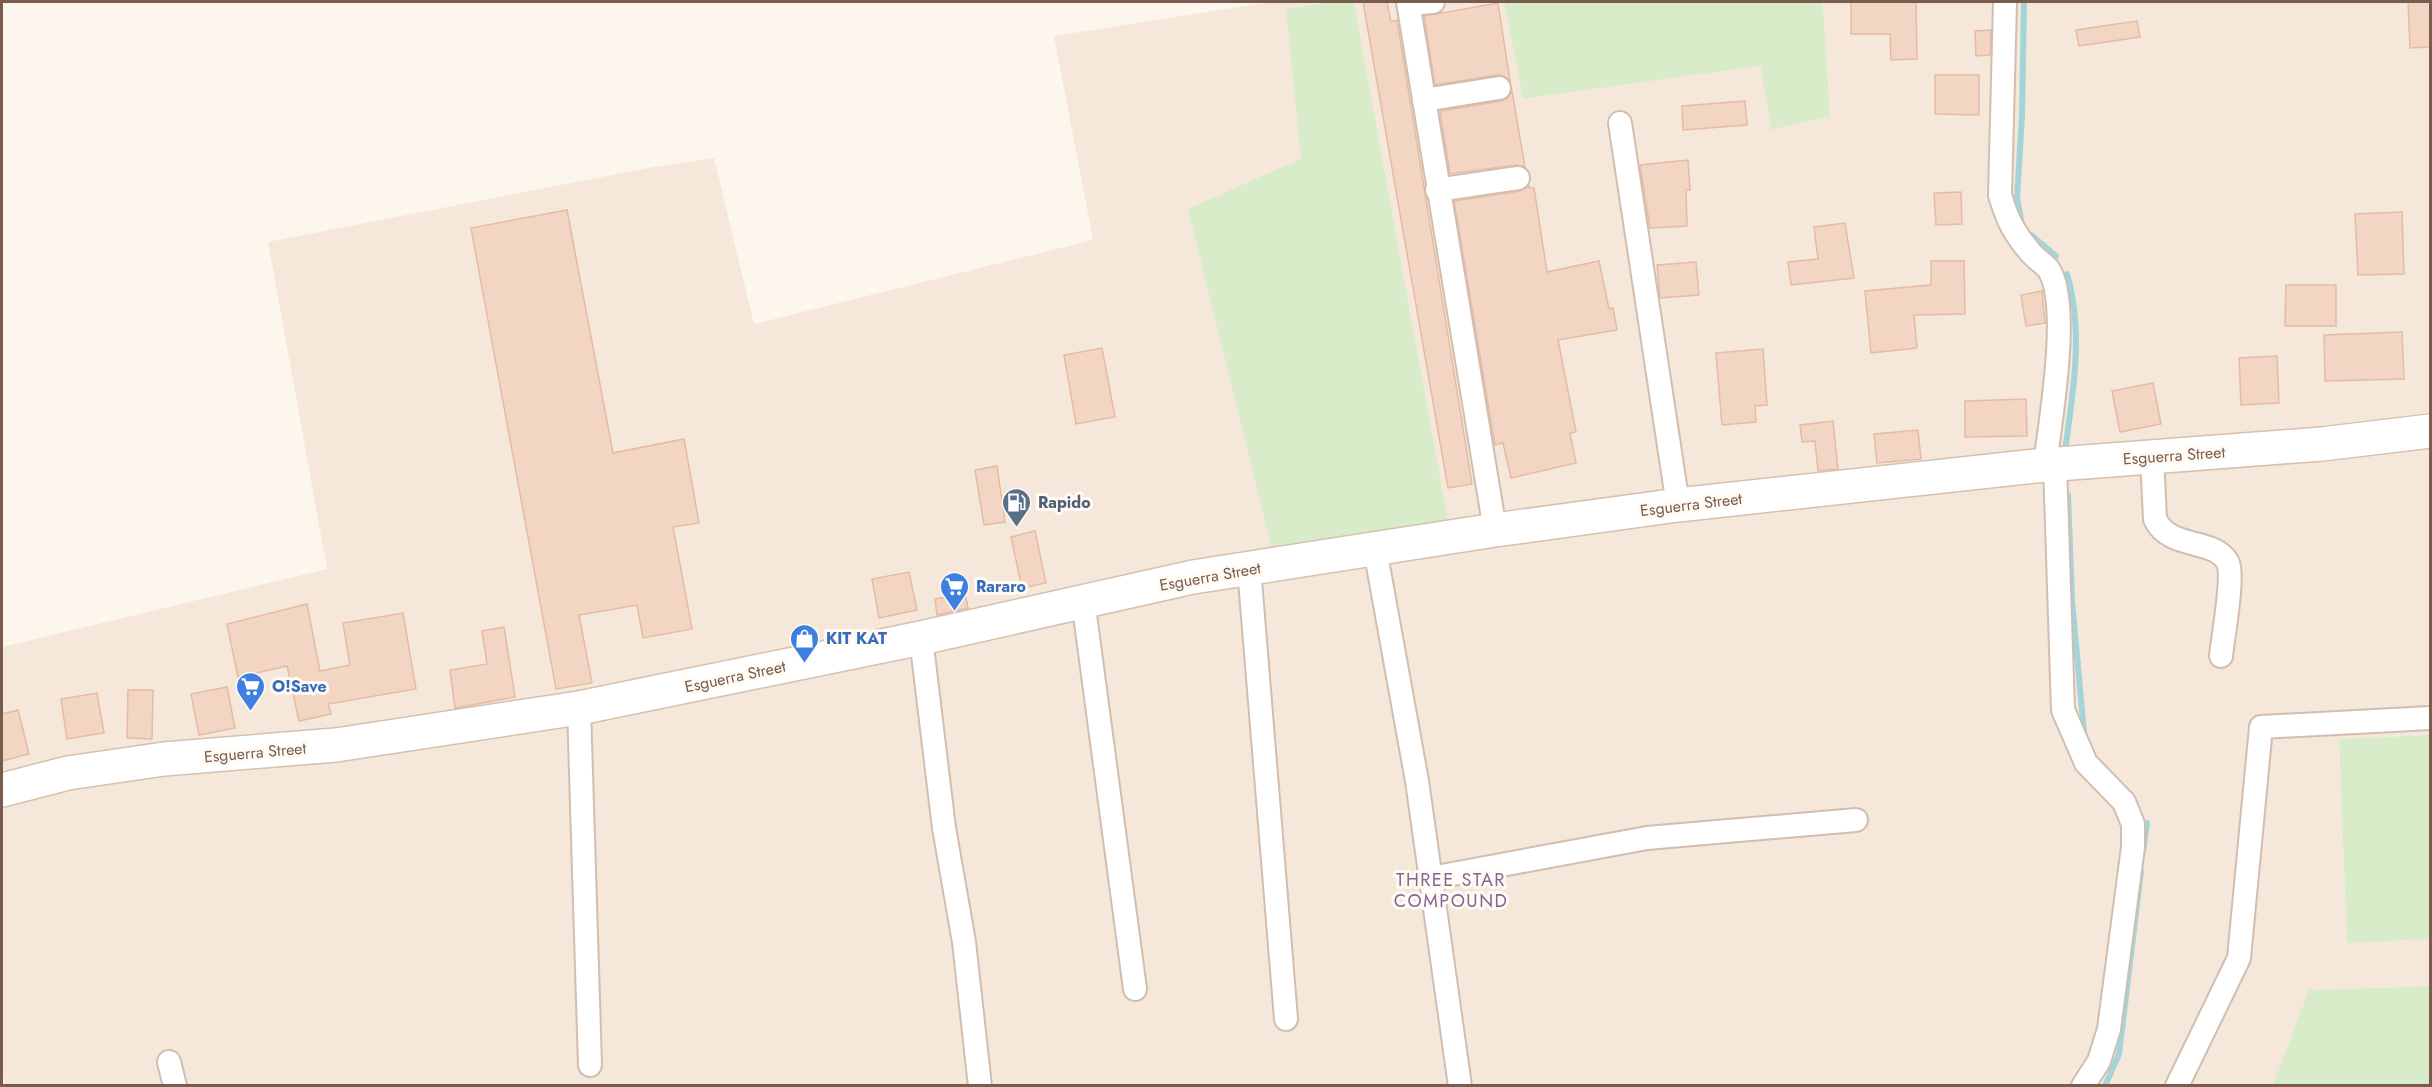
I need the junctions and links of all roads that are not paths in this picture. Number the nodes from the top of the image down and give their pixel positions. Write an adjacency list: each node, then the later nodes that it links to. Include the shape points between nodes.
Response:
1 (1433, 2): 3 (street)
2 (2005, 2): 11 (street, via 2000,195 2007,221 2049,270 2056,294 2060,338)
3 (1409, 3): 5 (street)
4 (1498, 88): 5 (street)
5 (1424, 100): 8 (street)
6 (1620, 123): 12 (street)
7 (1518, 178): 8 (street)
8 (1437, 190): 13 (street)
9 (2430, 431): 10 (main road, Esguerra Street, via 2322,444)
10 (2152, 456): 11 (main road, Esguerra Street); 18 (street, via 2155,519 2159,528 2173,538 2218,551 2228,564)
11 (2050, 465): 12 (main road, Esguerra Street); 31 (street, via 2063,710 2086,763 2124,802 2133,824 2109,1029 2098,1061)
12 (1678, 505): 13 (main road, Esguerra Street)
13 (1495, 530): 14 (main road, Esguerra Street)
14 (1375, 549): 15 (main road, Esguerra Street); 23 (street)
15 (1249, 568): 16 (main road, Esguerra Street); 25 (street)
16 (1083, 600): 17 (main road, Esguerra Street); 24 (street)
17 (921, 638): 19 (main road, Esguerra Street); 29 (street)
18 (2222, 656)
19 (579, 708): 21 (main road, Esguerra Street, via 336,745 100,768); 27 (street)
20 (2430, 718): 32 (street, via 2261,727 2239,958)
21 (2, 790)
22 (1856, 820): 23 (street, via 1647,838)
23 (1431, 878): 30 (street)
24 (1135, 989)
25 (1286, 1019)
26 (169, 1062): 28 (street)
27 (591, 1065)
28 (175, 1086)
29 (980, 1086)
30 (1460, 1086)
31 (2083, 1086)
32 (2177, 1086)

